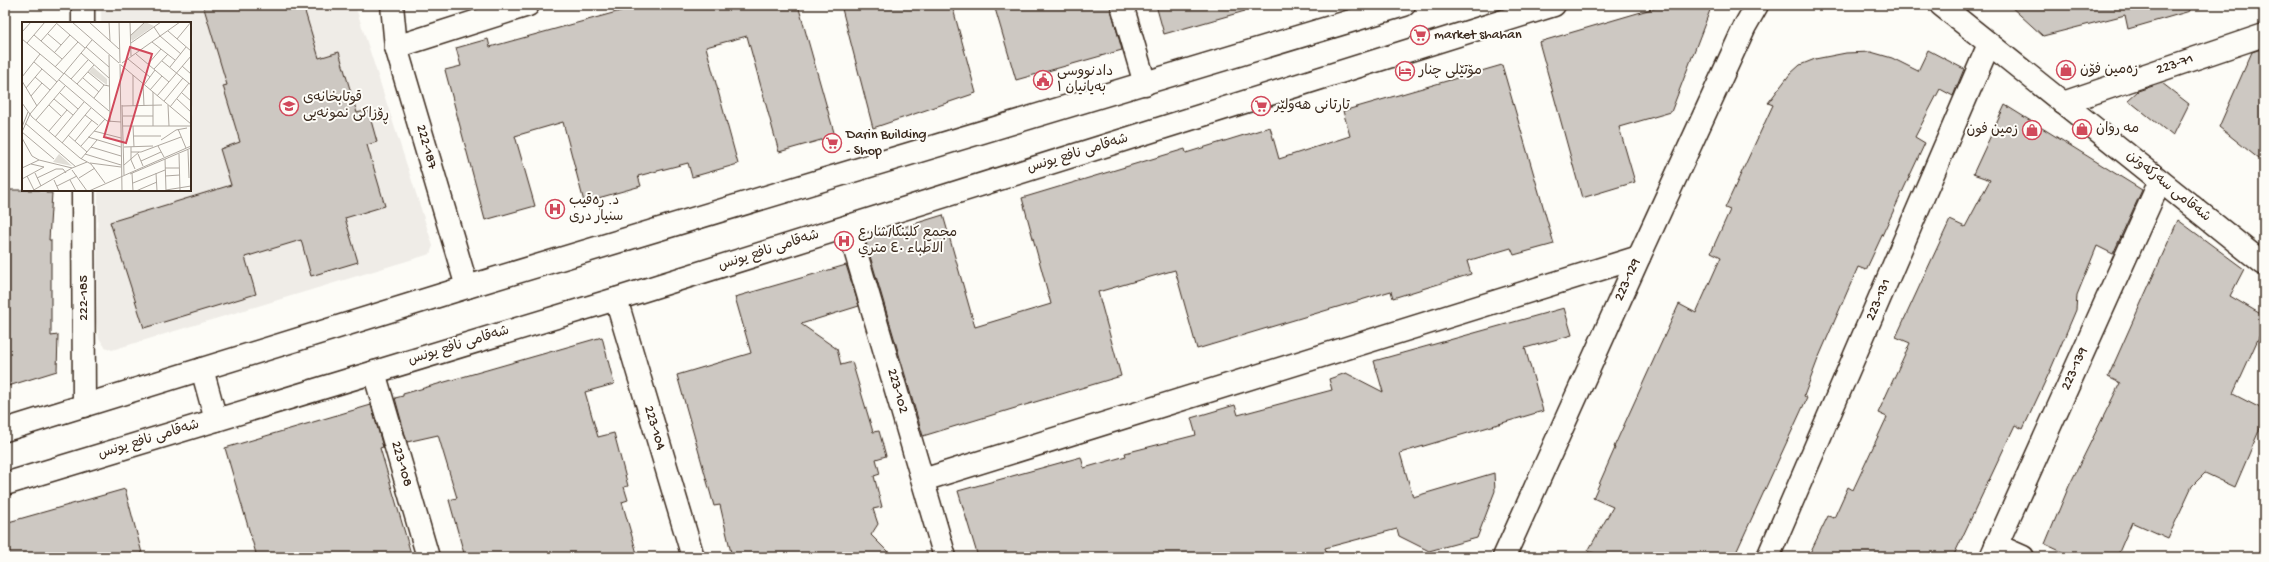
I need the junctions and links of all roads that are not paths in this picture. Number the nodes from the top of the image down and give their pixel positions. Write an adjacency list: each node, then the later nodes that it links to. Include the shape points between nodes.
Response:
1 (83, 5): 9 (street)
2 (392, 5): 12 (street, 222-187)
3 (528, 5): 12 (street)
4 (1122, 5): 13 (street)
5 (1404, 5): 13 (street)
6 (1554, 5): 17 (street, شەقامی نافع یونس)
7 (1757, 5): 18 (street, 223-129)
8 (1941, 5): 11 (street, شەقامی سەرکەوتن)
9 (83, 22)
10 (2264, 35): 14 (street, 223-71)
11 (1989, 44): 14 (street, شەقامی سەرکەوتن); 34 (street, 223-131)
12 (396, 47): 20 (street, 222-187)
13 (1145, 84): 20 (street)
14 (2063, 103): 15 (street, شەقامی سەرکەوتن)
15 (2160, 181): 19 (street, شەقامی سەرکەوتن); 29 (street, 223-139)
16 (83, 191): 24 (street, 222-185)
17 (848, 226): 21 (street, شەقامی نافع یونس); 27 (street, 223-102)
18 (1639, 257): 27 (street); 33 (street, 223-129)
19 (2264, 264)
20 (467, 287): 22 (street)
21 (616, 299): 23 (street, شەقامی نافع یونس); 31 (street, 223-104)
22 (202, 369): 24 (street); 25 (street)
23 (374, 372): 25 (street, شەقامی نافع یونس); 30 (street, 223-108)
24 (84, 406): 26 (street)
25 (216, 420): 28 (street, شەقامی نافع یونس)
26 (5, 430)
27 (923, 480): 32 (street, 223-102)
28 (5, 484)
29 (1994, 551): 35 (street)
30 (428, 557)
31 (693, 557)
32 (945, 557)
33 (1504, 557)
34 (1768, 557)
35 (2023, 557)

